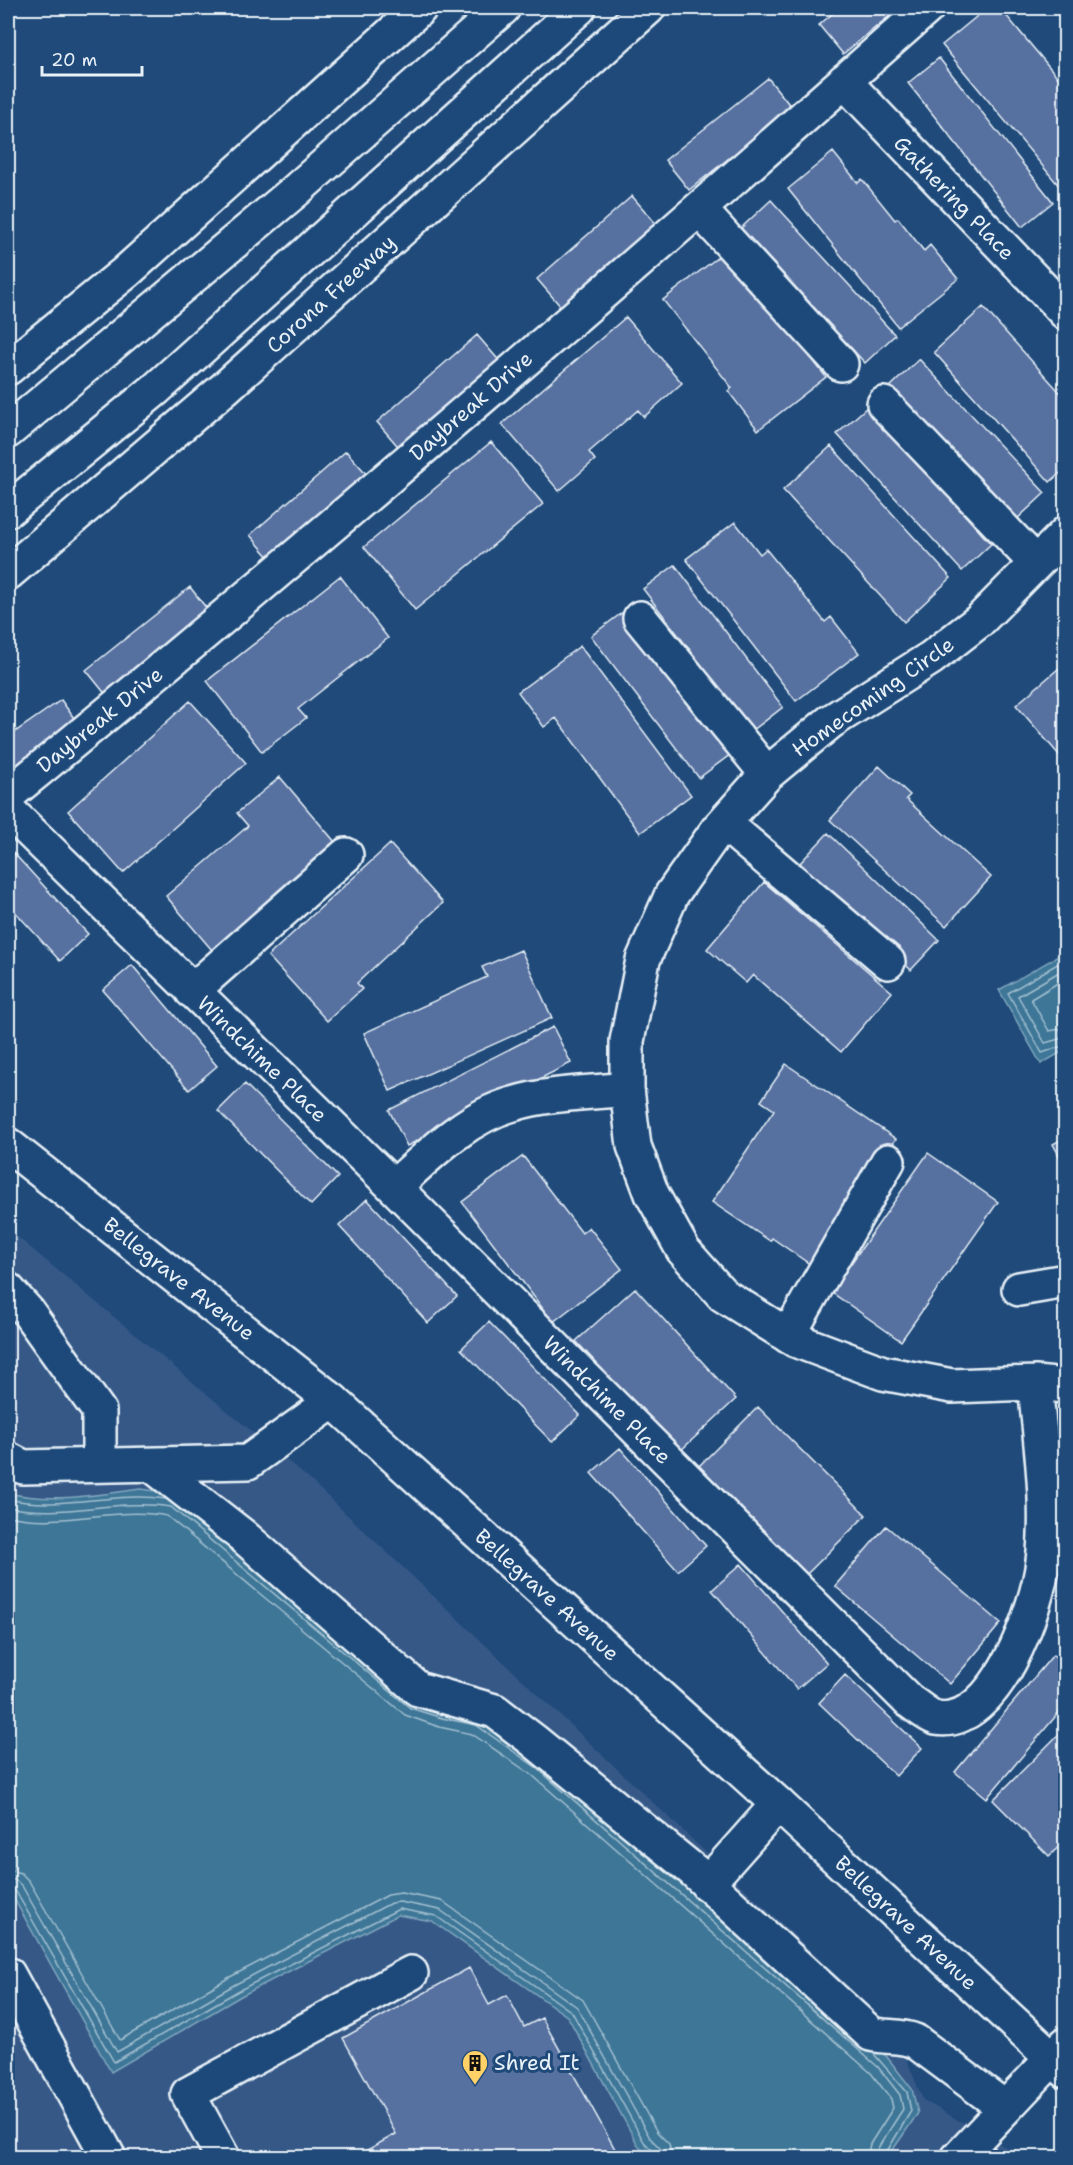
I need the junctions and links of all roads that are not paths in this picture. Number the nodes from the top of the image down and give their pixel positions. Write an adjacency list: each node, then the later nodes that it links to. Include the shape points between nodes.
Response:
1 (420, 8): 10 (main road, via 126,272)
2 (503, 8): 12 (main road, via 294,192)
3 (579, 8): 13 (main road, via 156,388)
4 (648, 8): 15 (main road, Corona Freeway, via 225,388)
5 (927, 8): 6 (main road, Daybreak Drive)
6 (844, 81): 7 (main road, Daybreak Drive); 8 (main road, Gathering Place)
7 (699, 209): 9 (main road); 18 (main road, Daybreak Drive, via 214,627)
8 (1065, 313)
9 (841, 364)
10 (8, 368)
11 (884, 404): 14 (main road)
12 (8, 431)
13 (8, 510)
14 (1053, 556): 17 (main road, Homecoming Circle, via 931,658 830,722)
15 (8, 573)
16 (640, 618): 17 (main road)
17 (767, 774): 20 (main road, Homecoming Circle)
18 (8, 795)
19 (8, 810): 23 (main road, Windchime Place)
20 (724, 823): 22 (main road); 24 (main road, Homecoming Circle, via 672,894 643,960 627,1041)
21 (346, 855): 23 (main road)
22 (888, 962)
23 (192, 991): 27 (main road, Windchime Place)
24 (627, 1089): 27 (main road, via 514,1103 490,1113 437,1148); 31 (main road, Homecoming Circle, via 634,1146 652,1194 683,1250 723,1295)
25 (8, 1145): 33 (main road, Bellegrave Avenue)
26 (888, 1161): 31 (main road)
27 (394, 1187): 32 (main road, Windchime Place, via 909,1701 935,1718 961,1716 993,1690 1025,1634 1043,1562)
28 (1065, 1281): 29 (main road)
29 (1019, 1289)
30 (8, 1290): 36 (main road, via 28,1311 99,1411)
31 (788, 1336): 32 (main road, Homecoming Circle, via 895,1375 952,1386)
32 (1050, 1385)
33 (333, 1401): 35 (main road, via 248,1462); 37 (main road, Bellegrave Avenue)
34 (8, 1459): 36 (main road, via 23,1467)
35 (152, 1465): 36 (main road); 38 (main road, via 243,1536 418,1689 495,1711)
36 (99, 1466)
37 (778, 1803): 38 (main road); 41 (main road, Bellegrave Avenue)
38 (707, 1884): 42 (main road, via 871,2034 915,2041)
39 (411, 1973): 44 (main road, via 188,2094)
40 (8, 1974): 43 (main road)
41 (1062, 2051): 42 (main road)
42 (1004, 2107): 45 (main road)
43 (109, 2157)
44 (223, 2157)
45 (958, 2157)

